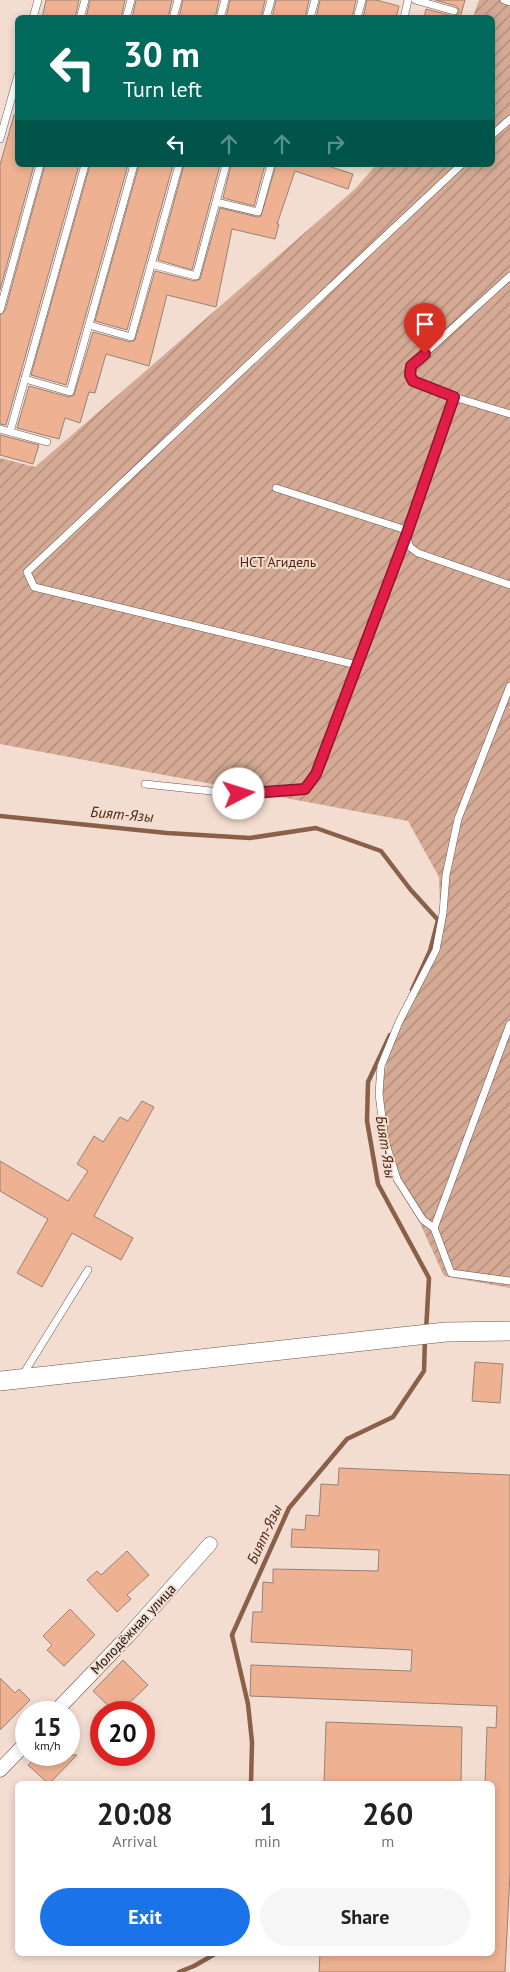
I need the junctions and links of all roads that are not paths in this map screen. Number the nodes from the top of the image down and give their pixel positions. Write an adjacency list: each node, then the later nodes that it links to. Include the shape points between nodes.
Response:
1 (38, 0): 14 (lane)
2 (85, 0): 15 (lane)
3 (130, 0): 16 (lane)
4 (178, 0): 17 (lane)
5 (225, 0): 18 (lane)
6 (271, 0): 19 (lane)
7 (315, 0): 20 (lane)
8 (362, 0): 21 (lane)
9 (408, 0): 22 (lane)
10 (415, 0): 13 (lane)
11 (504, 0): 12 (lane)
12 (510, 2)
13 (454, 11)
14 (34, 15)
15 (81, 15)
16 (127, 15)
17 (174, 15)
18 (221, 15)
19 (267, 15)
20 (311, 15)
21 (358, 15)
22 (405, 15)
23 (15, 86): 26 (lane)
24 (510, 119): 25 (lane)
25 (495, 132)
26 (0, 139)
27 (39, 167): 37 (lane)
28 (84, 167): 39 (lane)
29 (133, 167): 38 (lane)
30 (178, 167): 35 (lane)
31 (225, 167): 34 (lane)
32 (270, 167): 34 (lane, via 258,212)
33 (459, 167): 48 (lane, via 27,572 34,587)
34 (216, 202): 35 (lane, via 196,276)
35 (151, 264): 38 (lane, via 131,337)
36 (510, 276): 40 (lane, via 411,366 413,381)
37 (0, 310)
38 (89, 325): 39 (lane, via 70,392)
39 (25, 379): 43 (lane)
40 (454, 397): 41 (lane); 46 (lane)
41 (510, 414)
42 (0, 429): 43 (lane)
43 (10, 432): 44 (lane)
44 (47, 442)
45 (276, 488): 46 (lane, via 403,529)
46 (406, 536): 47 (lane, via 410,547 418,552); 48 (lane)
47 (510, 584)
48 (357, 666): 50 (lane, via 316,774 305,789 239,794)
49 (510, 686): 52 (lane, via 458,819 446,875 436,950 399,1022 381,1066 379,1094 385,1141 396,1179 423,1220)
50 (145, 784)
51 (510, 1024): 52 (lane)
52 (434, 1228): 54 (lane, via 451,1273)
53 (88, 1270): 56 (lane)
54 (510, 1281)
55 (510, 1330): 56 (main road, via 446,1332)
56 (20, 1379): 57 (main road)
57 (0, 1381)
58 (210, 1544): 59 (street, Молодёжная улица)
59 (66, 1701)
60 (15, 1754): 61 (street)
61 (0, 1770)

